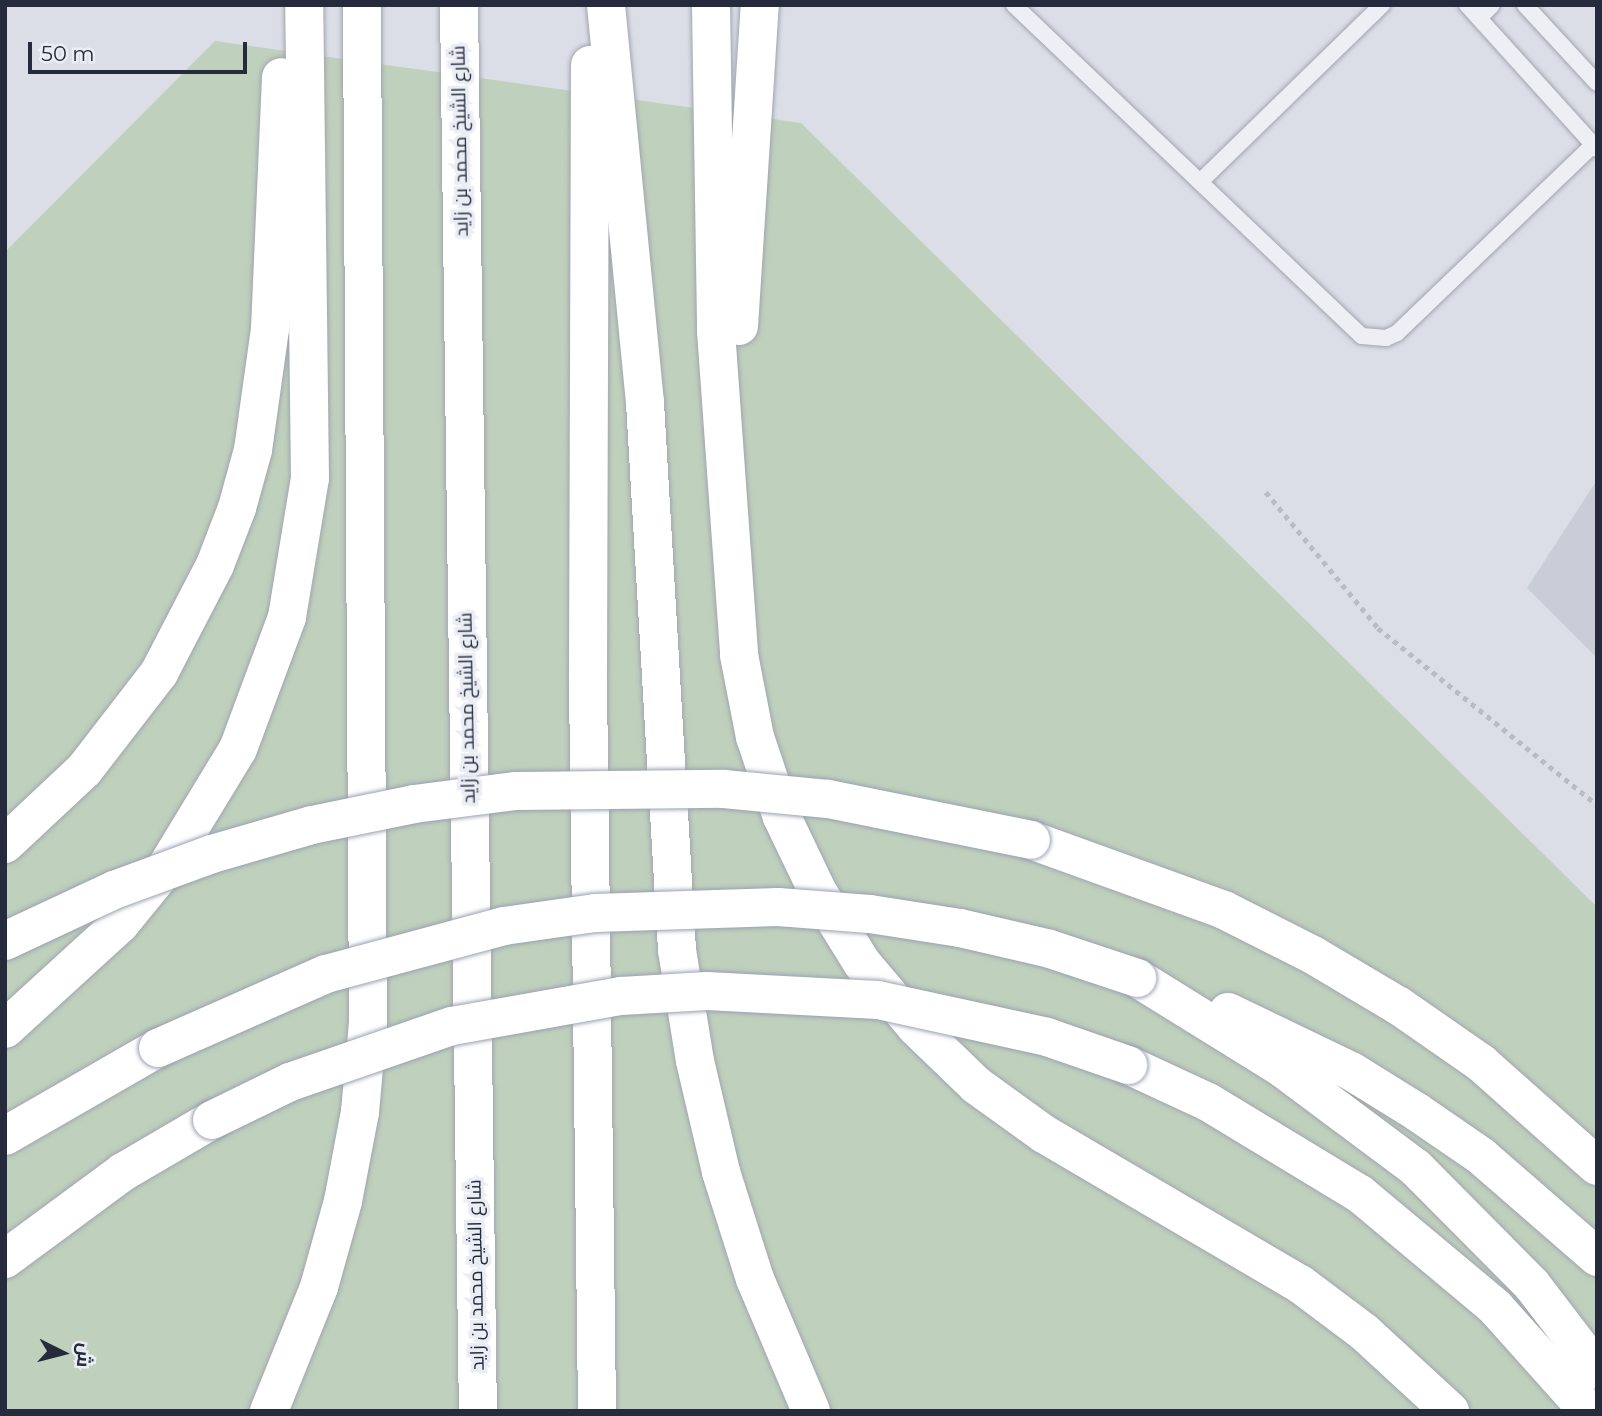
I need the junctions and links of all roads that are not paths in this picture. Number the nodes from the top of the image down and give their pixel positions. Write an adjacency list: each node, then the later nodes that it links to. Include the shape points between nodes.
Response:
1 (285, 5): 19 (main road, via 271,329 260,414 237,508 205,588 159,673 84,769)
2 (304, 5): 22 (main road, via 310,466 302,548 287,617 266,684 238,749 198,821 120,924)
3 (362, 5): 28 (main road, via 368,1023 360,1112 343,1200 320,1287)
4 (459, 5): 29 (main road, شارع الشيخ محمد بن زايد)
5 (590, 5): 30 (main road, via 588,683)
6 (606, 5): 31 (main road, via 646,414 677,950 695,1061 721,1172 755,1279)
7 (711, 5): 18 (main road, via 716,331)
8 (760, 5): 18 (main road)
9 (1014, 5): 17 (lane)
10 (1382, 5): 17 (lane)
11 (1467, 5): 14 (lane)
12 (1492, 5): 14 (lane)
13 (1525, 5): 15 (lane)
14 (1479, 18): 16 (lane)
15 (1597, 83)
16 (1595, 147): 17 (lane, via 1406,326 1386,338 1362,336 1352,330)
17 (1200, 183)
18 (728, 481): 32 (main road, via 739,655 755,737 782,817 818,892 862,963 916,1027 976,1085 1044,1134 1300,1284 1364,1332)
19 (5, 844)
20 (5, 941): 24 (main road, bridge, via 114,890 212,854 388,809 516,791 620,787 828,799 1031,840 1224,910 1313,954 1399,1006 1481,1063)
21 (1137, 978): 23 (main road, bridge, via 960,928 870,914 752,906 595,913 504,926 376,958 240,1008 158,1048); 25 (main road, via 1222,1009 1351,1071 1481,1156); 27 (main road, via 1316,1091 1415,1167 1532,1285)
22 (9, 1024)
23 (5, 1136)
24 (1597, 1166)
25 (1597, 1257)
26 (5, 1259): 33 (main road, bridge, via 123,1172 212,1120 289,1082 381,1047 536,1008 621,996 793,992 878,1000 1023,1031 1128,1065 1220,1108 1360,1194 1496,1307)
27 (1597, 1370)
28 (269, 1411)
29 (478, 1411)
30 (597, 1411)
31 (811, 1411)
32 (1450, 1411)
33 (1588, 1411)

